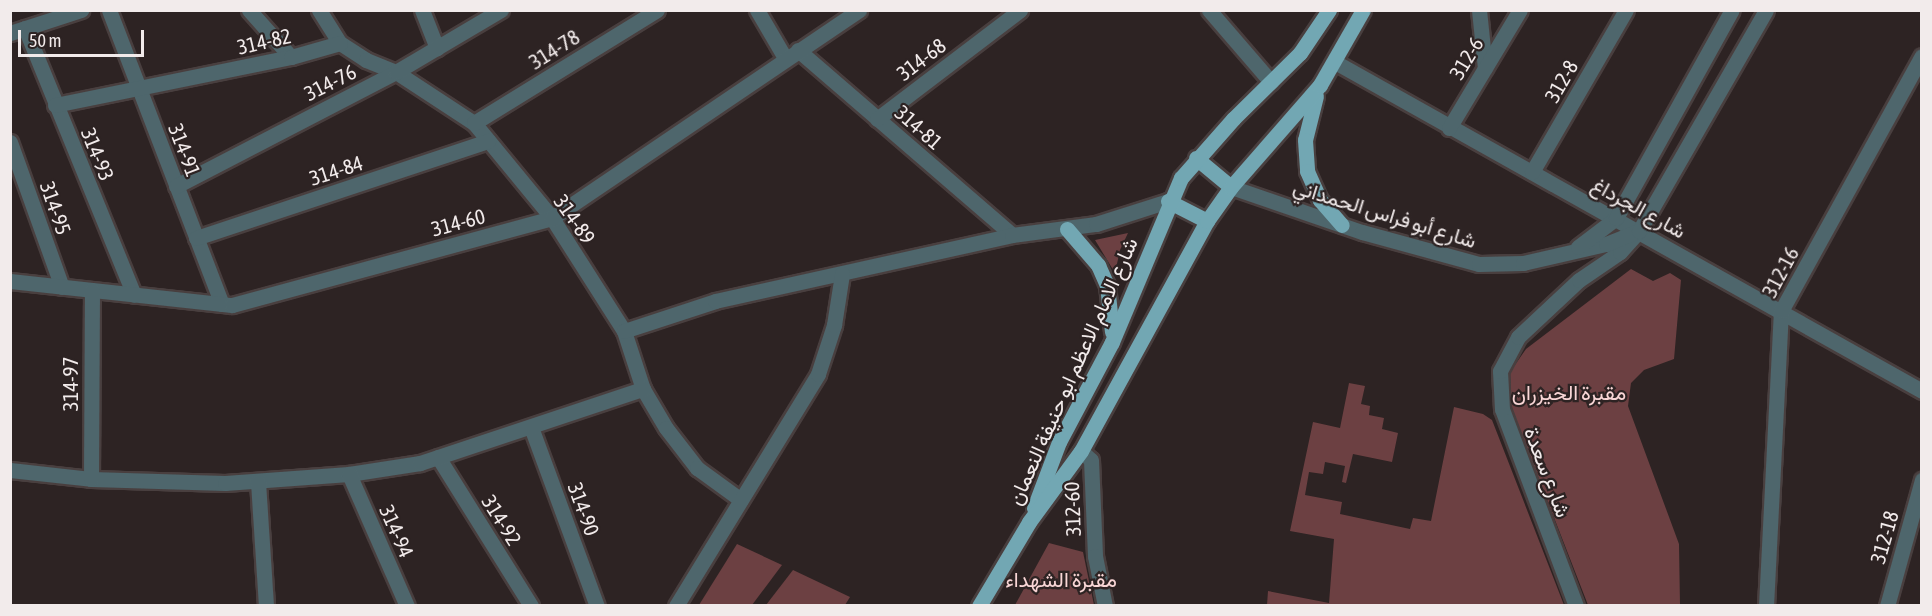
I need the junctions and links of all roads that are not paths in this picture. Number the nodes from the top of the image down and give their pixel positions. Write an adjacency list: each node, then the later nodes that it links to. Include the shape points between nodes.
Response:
1 (81, 10): 19 (street)
2 (108, 10): 30 (street, 314-91)
3 (249, 10): 24 (street)
4 (319, 10): 20 (street, 314-89)
5 (422, 10): 21 (street)
6 (501, 10): 21 (street, 314-76)
7 (657, 10): 33 (street, 314-78)
8 (757, 10): 22 (street, 314-81)
9 (859, 10): 22 (street, 314-60)
10 (1020, 10): 32 (street, 314-68)
11 (1209, 10): 28 (street)
12 (1329, 10): 28 (main road, شارع الامام الاعظم ابو حنيفة النعمان, via 1314,36)
13 (1363, 10): 25 (main road, شارع الامام الاعظم ابو حنيفة النعمان)
14 (1479, 10): 26 (street)
15 (1520, 10): 26 (street, 312-6)
16 (1626, 10): 38 (street, 312-8)
17 (1732, 10): 43 (street, شارع أبو فراس الحمداني)
18 (1766, 10): 47 (street)
19 (18, 30): 31 (street, 314-93)
20 (340, 43): 24 (street, 314-82); 27 (street, 314-89, via 366,60)
21 (437, 48): 27 (street, 314-76)
22 (791, 54): 32 (street, 314-81); 42 (street, 314-60)
23 (1922, 56): 57 (street, 312-16)
24 (291, 57): 30 (street, 314-82)
25 (1335, 62): 29 (main road, شارع الامام الاعظم ابو حنيفة النعمان); 34 (street, شارع الجرداغ)
26 (1485, 68): 34 (street, 312-6)
27 (396, 72): 33 (street, 314-89); 39 (street, 314-76)
28 (1271, 82): 37 (main road, شارع الامام الاعظم ابو حنيفة النعمان)
29 (1320, 85): 40 (main road, شارع الامام الاعظم ابو حنيفة النعمان); 45 (main road, via 1305,140 1307,171 1320,200)
30 (139, 89): 31 (street, 314-82); 39 (street, 314-91)
31 (56, 105): 55 (street, 314-93)
32 (877, 119): 48 (street, 314-81)
33 (474, 123): 35 (street, 314-89)
34 (1449, 128): 38 (street, شارع الجرداغ)
35 (488, 141): 42 (street, 314-89); 49 (street, 314-84)
36 (10, 142): 53 (street, 314-95)
37 (1196, 158): 40 (main road); 41 (main road, شارع الامام الاعظم ابو حنيفة النعمان)
38 (1532, 172): 43 (street, شارع الجرداغ)
39 (176, 186): 49 (street, 314-91)
40 (1231, 187): 44 (main road, شارع الامام الاعظم ابو حنيفة النعمان); 45 (street, شارع أبو فراس الحمداني)
41 (1168, 201): 44 (main road); 46 (street, via 1128,216); 59 (main road, شارع الامام الاعظم ابو حنيفة النعمان)
42 (552, 218): 56 (street, 314-60, via 232,305); 58 (street, 314-89)
43 (1616, 218): 47 (street, شارع الجرداغ); 50 (street, شارع أبو فراس الحمداني)
44 (1207, 221): 63 (main road, شارع الامام الاعظم ابو حنيفة النعمان)
45 (1342, 225): 50 (street, شارع أبو فراس الحمداني, via 1479,264 1523,263)
46 (1067, 229): 48 (street); 59 (main road, via 1098,265 1107,285)
47 (1639, 231): 50 (street, شارع أبو فراس الحمداني); 57 (street, شارع الجرداغ); 79 (street, شارع سعدة, via 1620,252 1556,299 1518,338 1500,371 1502,410)
48 (1012, 235): 51 (street)
49 (196, 238): 56 (street, 314-91)
50 (1565, 255)
51 (842, 274): 58 (street, via 715,301); 70 (street, via 834,325 818,374)
52 (10, 281): 53 (street, 314-60)
53 (62, 287): 54 (street, 314-60)
54 (92, 290): 55 (street, 314-60); 67 (street, 314-97)
55 (134, 295): 56 (street, 314-60)
56 (222, 304)
57 (1781, 311): 61 (street, شارع الجرداغ); 80 (street, 312-16)
58 (624, 332): 60 (street, 314-89)
59 (1112, 342): 71 (main road, شارع الامام الاعظم ابو حنيفة النعمان, via 1059,442)
60 (643, 389): 62 (street); 70 (street, 314-89, via 666,428 697,468)
61 (1922, 391)
62 (531, 427): 64 (street); 75 (street, 314-90)
63 (1081, 451): 71 (main road, شارع الامام الاعظم ابو حنيفة النعمان); 78 (street, 312-60, via 1090,460 1095,556)
64 (438, 457): 66 (street); 74 (street, 314-92)
65 (10, 470): 67 (street)
66 (349, 474): 69 (street); 73 (street, 314-94)
67 (91, 479): 69 (street)
68 (1922, 480): 81 (street, 312-18)
69 (258, 482): 72 (street)
70 (741, 500): 76 (street)
71 (1028, 524): 77 (main road)
72 (266, 606)
73 (406, 606)
74 (531, 606)
75 (597, 606)
76 (676, 606)
77 (979, 606)
78 (1105, 606)
79 (1576, 606)
80 (1766, 606)
81 (1887, 606)

